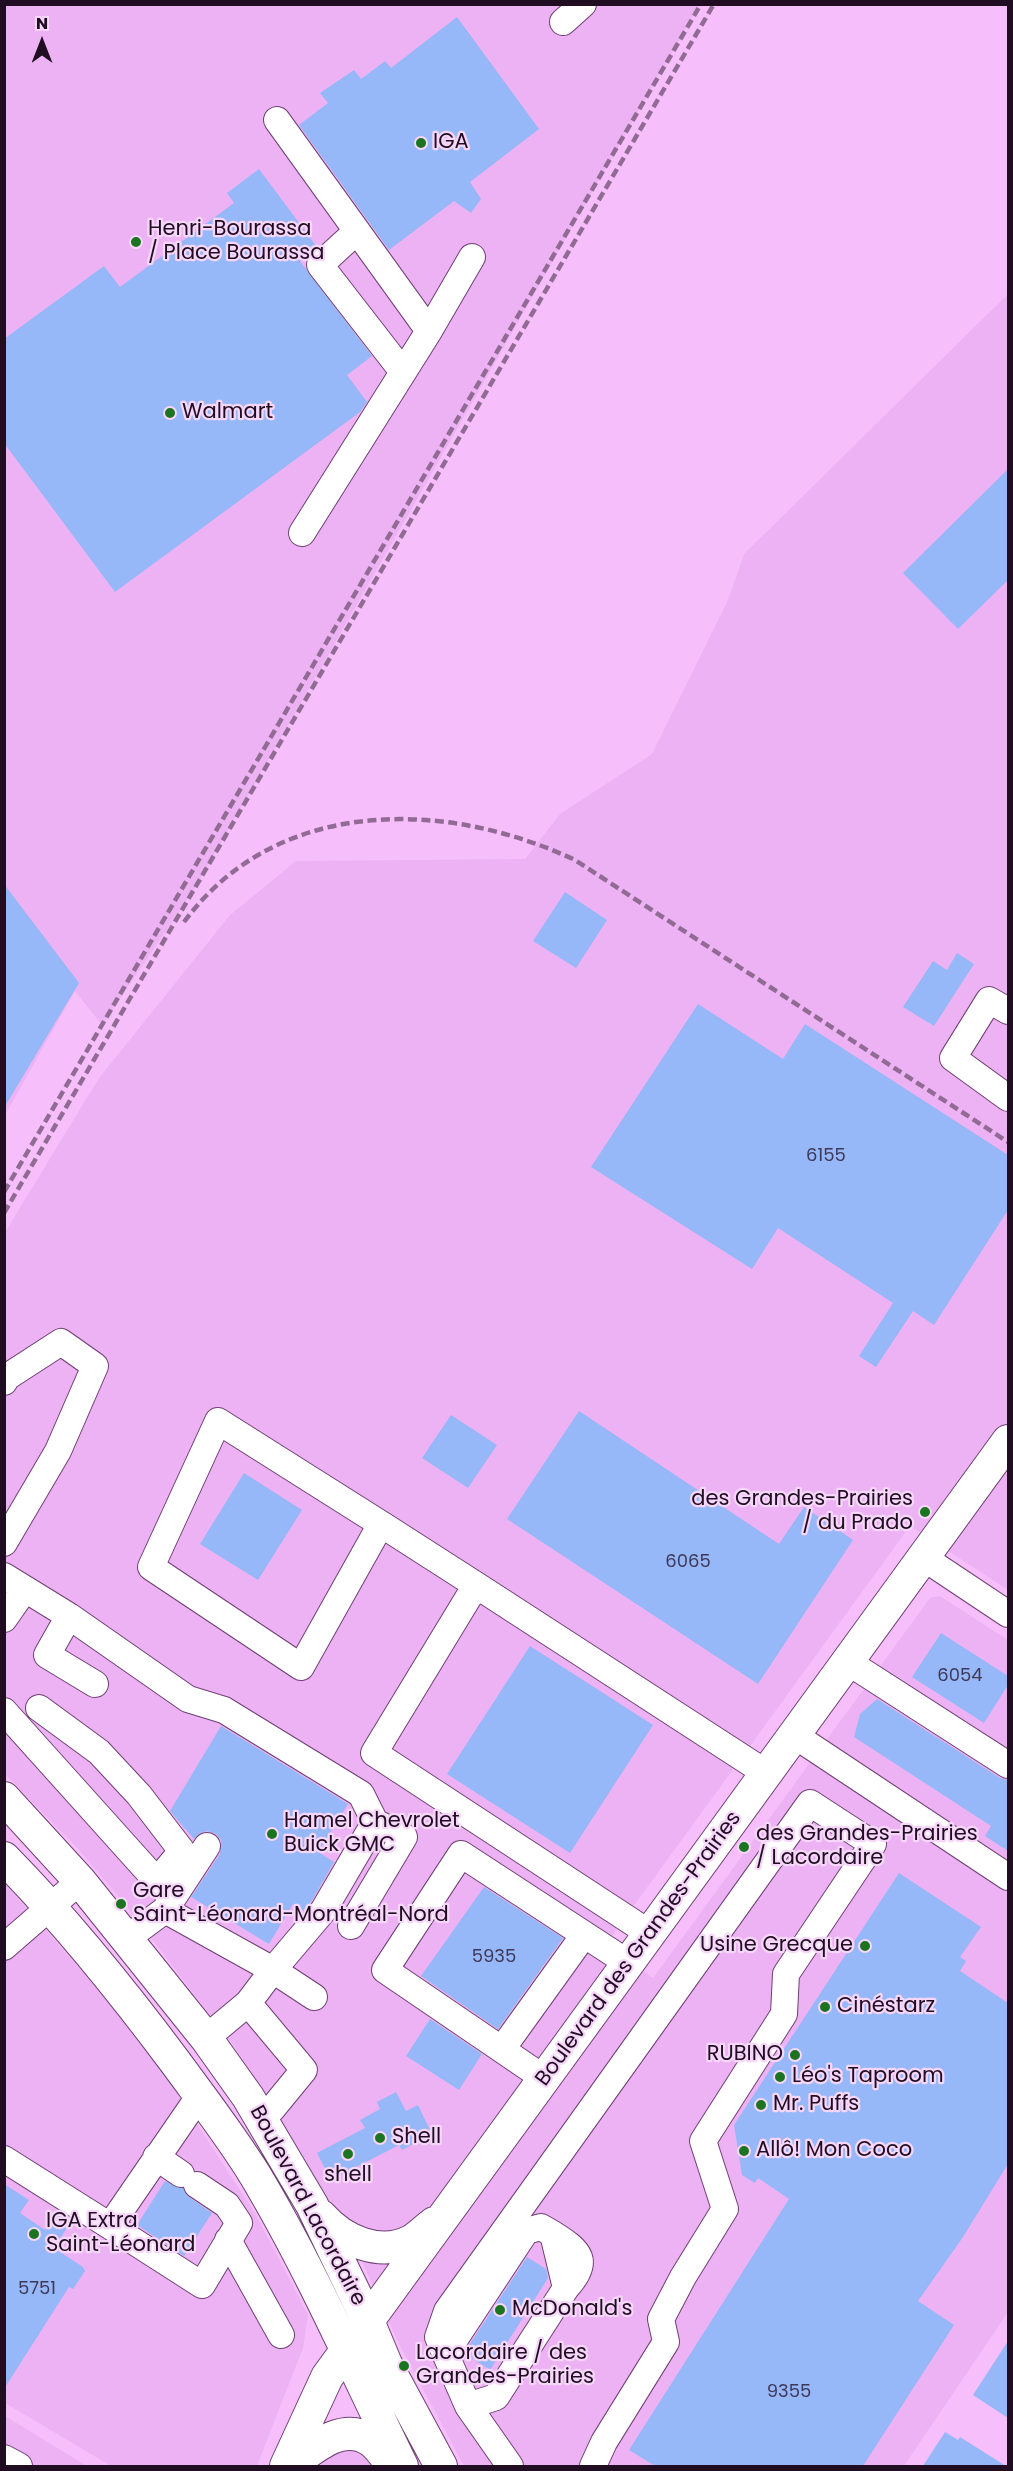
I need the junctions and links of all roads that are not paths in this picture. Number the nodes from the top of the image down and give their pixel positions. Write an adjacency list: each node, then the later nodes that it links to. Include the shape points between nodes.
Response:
1 (583, 4): 2 (street)
2 (563, 22)
3 (277, 120): 4 (street)
4 (357, 231): 6 (street); 7 (street, via 320,265)
5 (472, 257): 6 (street)
6 (429, 331): 7 (street)
7 (403, 372): 8 (street)
8 (302, 533)
9 (1008, 1011): 10 (street, via 989,1000 953,1058)
10 (1008, 1098)
11 (4, 1383): 14 (street, via 61,1342 95,1366 58,1451)
12 (1008, 1441): 15 (main road, Boulevard des Grandes-Prairies)
13 (381, 1524): 13 (street, via 301,1667 151,1567 218,1421); 17 (street)
14 (4, 1543)
15 (924, 1558): 18 (street); 21 (main road, Boulevard des Grandes-Prairies)
16 (15, 1583): 19 (street); 20 (street)
17 (476, 1585): 27 (street); 37 (street, via 374,1753)
18 (1008, 1614)
19 (69, 1616): 22 (street, via 47,1655); 29 (street, via 188,1699 224,1710 361,1794)
20 (4, 1619)
21 (848, 1662): 25 (main road, Boulevard des Grandes-Prairies); 26 (street)
22 (95, 1684)
23 (39, 1708): 34 (street, via 99,1752 182,1851)
24 (4, 1711): 34 (street)
25 (794, 1735): 27 (main road, Boulevard des Grandes-Prairies); 32 (street)
26 (1008, 1765)
27 (766, 1773): 37 (main road, Boulevard des Grandes-Prairies)
28 (4, 1798): 33 (main road, Boulevard Lacordaire)
29 (375, 1822): 36 (street, via 404,1837); 42 (street, via 323,1911)
30 (207, 1846): 34 (street)
31 (4, 1858): 35 (main road, Boulevard Lacordaire)
32 (1008, 1877)
33 (80, 1881): 35 (street); 39 (main road, Boulevard Lacordaire)
34 (165, 1896): 39 (street); 42 (street)
35 (51, 1907): 40 (street); 48 (main road, Boulevard Lacordaire)
36 (351, 1926)
37 (649, 1933): 41 (main road, Boulevard des Grandes-Prairies)
38 (584, 1935): 41 (street); 46 (street); 46 (street, via 461,1854 385,1970)
39 (126, 1939): 45 (main road, Boulevard Lacordaire)
40 (4, 1947)
41 (628, 1963): 47 (main road, Boulevard des Grandes-Prairies)
42 (273, 1970): 43 (street); 44 (street)
43 (315, 1997)
44 (248, 2003): 45 (street); 49 (street, via 304,2070 272,2109)
45 (206, 2038): 49 (main road, Boulevard Lacordaire)
46 (502, 2049): 47 (street)
47 (545, 2079): 53 (main road, Boulevard des Grandes-Prairies)
48 (200, 2095): 50 (street); 58 (main road, Boulevard Lacordaire, via 279,2217)
49 (260, 2116): 52 (main road, Boulevard Lacordaire)
50 (156, 2157): 54 (street); 55 (street, via 227,2205 239,2223)
51 (4, 2159): 54 (street)
52 (312, 2205): 53 (main road, via 343,2236 382,2247 413,2240); 56 (main road, Boulevard Lacordaire)
53 (453, 2207): 56 (main road, Boulevard des Grandes-Prairies)
54 (110, 2226): 55 (street, via 202,2285)
55 (228, 2240): 57 (street)
56 (368, 2321): 58 (main road, Boulevard des Grandes-Prairies); 66 (main road, Boulevard Lacordaire, via 386,2364)
57 (281, 2335)
58 (346, 2352): 63 (main road, Boulevard des Grandes-Prairies, via 327,2377); 65 (main road, Boulevard Lacordaire)
59 (445, 2354): 60 (street); 60 (street, via 526,2231 541,2227 553,2234 566,2288 496,2397); 68 (street, via 438,2337 447,2311 810,1803 873,1844 786,1974 784,2014 703,2141 725,2209 662,2319 666,2342)
60 (468, 2406): 67 (street)
61 (4, 2458): 62 (street)
62 (19, 2466)
63 (288, 2466): 64 (main road, via 327,2439 345,2434 357,2434 371,2441)
64 (394, 2466)
65 (402, 2466)
66 (441, 2466)
67 (510, 2466)
68 (593, 2466)

